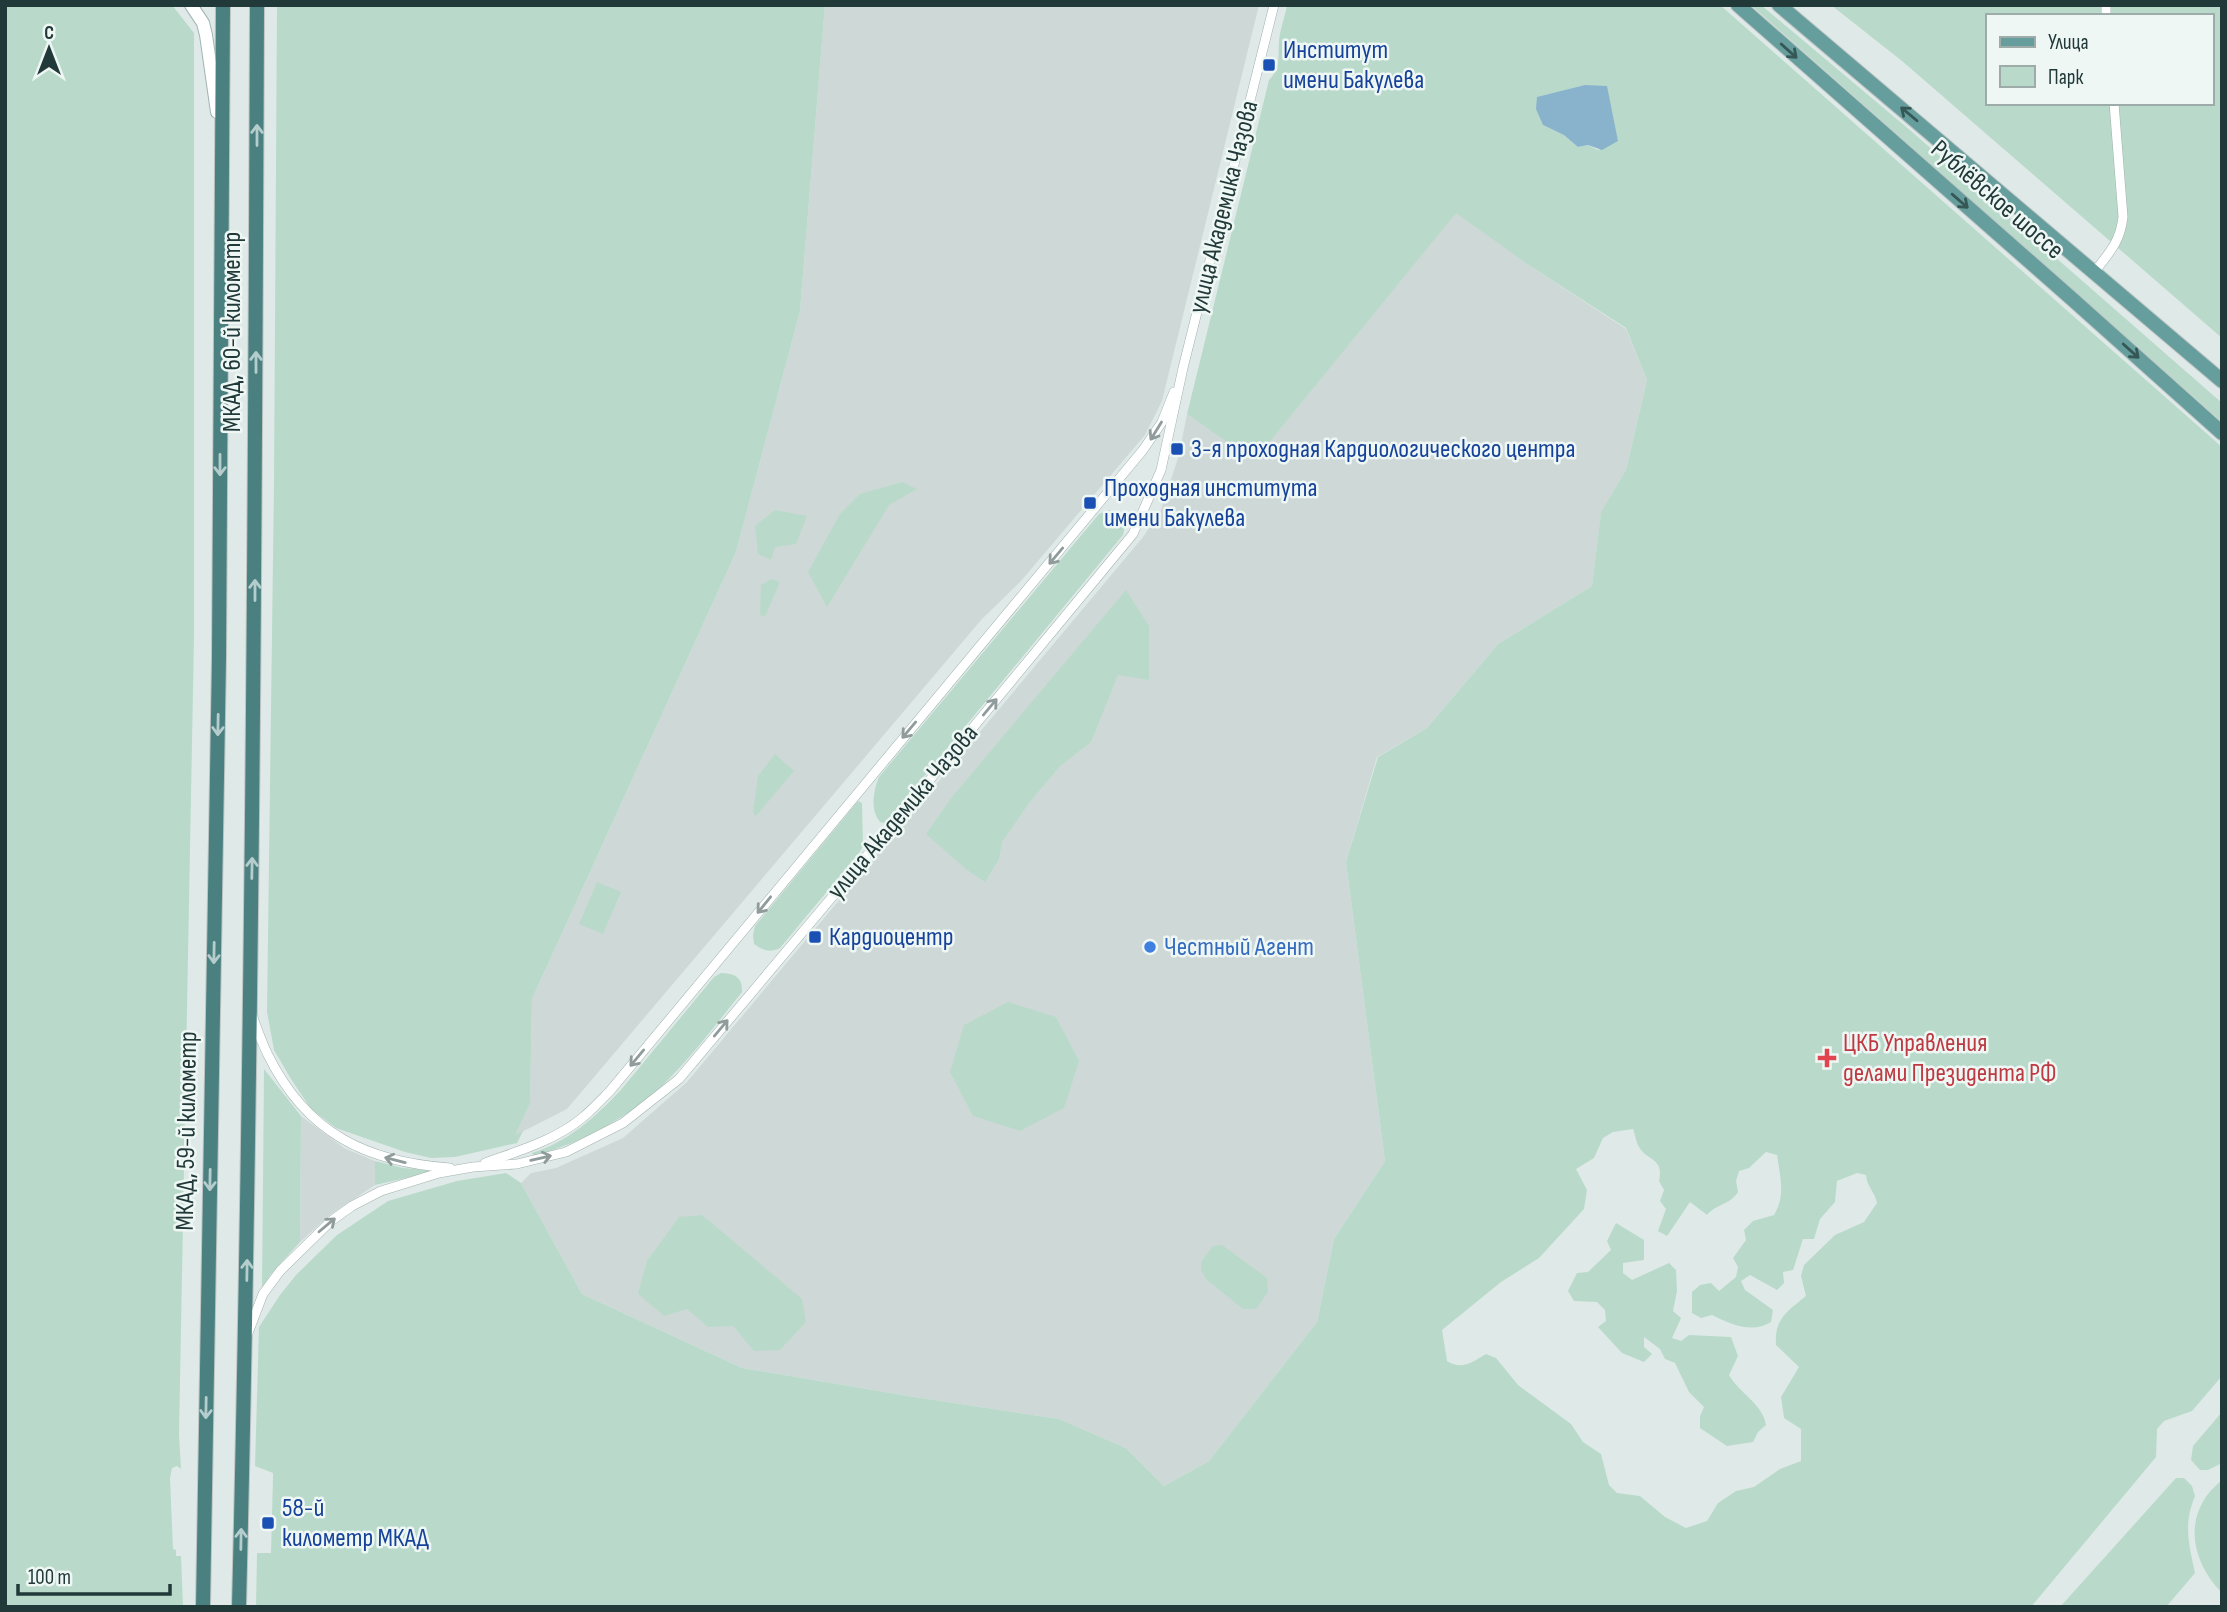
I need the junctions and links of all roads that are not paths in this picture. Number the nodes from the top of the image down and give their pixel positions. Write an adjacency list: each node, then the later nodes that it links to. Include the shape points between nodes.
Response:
1 (191, 5): 8 (main road, via 206,34)
2 (223, 5): 8 (highway, МКАД, 60-й километр)
3 (257, 5): 14 (highway, МКАД, 60-й километр, one-way to 3)
4 (1274, 5): 10 (street, улица Академика Чазова)
5 (1738, 5): 12 (main road, Рублёвское шоссе, one-way to 12)
6 (1779, 5): 9 (main road, Рублёвское шоссе, one-way to 6)
7 (2113, 105): 9 (street, via 2123,217 2114,248)
8 (222, 142): 13 (highway, МКАД, 60-й километр, one-way to 13)
9 (2095, 271): 11 (main road, Рублёвское шоссе)
10 (1183, 369): 15 (street, улица Академика Чазова, one-way to 15, via 1162,422 1143,450 610,1091 581,1119 552,1137); 15 (street, улица Академика Чазова, one-way to 10, via 517,1164 566,1152 623,1123 679,1079 1133,534 1161,470)
11 (2222, 381)
12 (2222, 433)
13 (219, 657): 18 (highway, МКАД, 59-й километр, one-way to 18)
14 (250, 1009): 16 (street, улица Академика Чазова, one-way to 14, via 382,1157 337,1137 308,1113 284,1081 268,1056); 17 (highway, one-way to 14)
15 (473, 1167): 16 (street, улица Академика Чазова)
16 (463, 1168): 17 (street, улица Академика Чазова, one-way to 16, via 263,1294 331,1221 381,1191)
17 (246, 1338): 19 (highway, one-way to 17)
18 (203, 1607)
19 (239, 1607)

